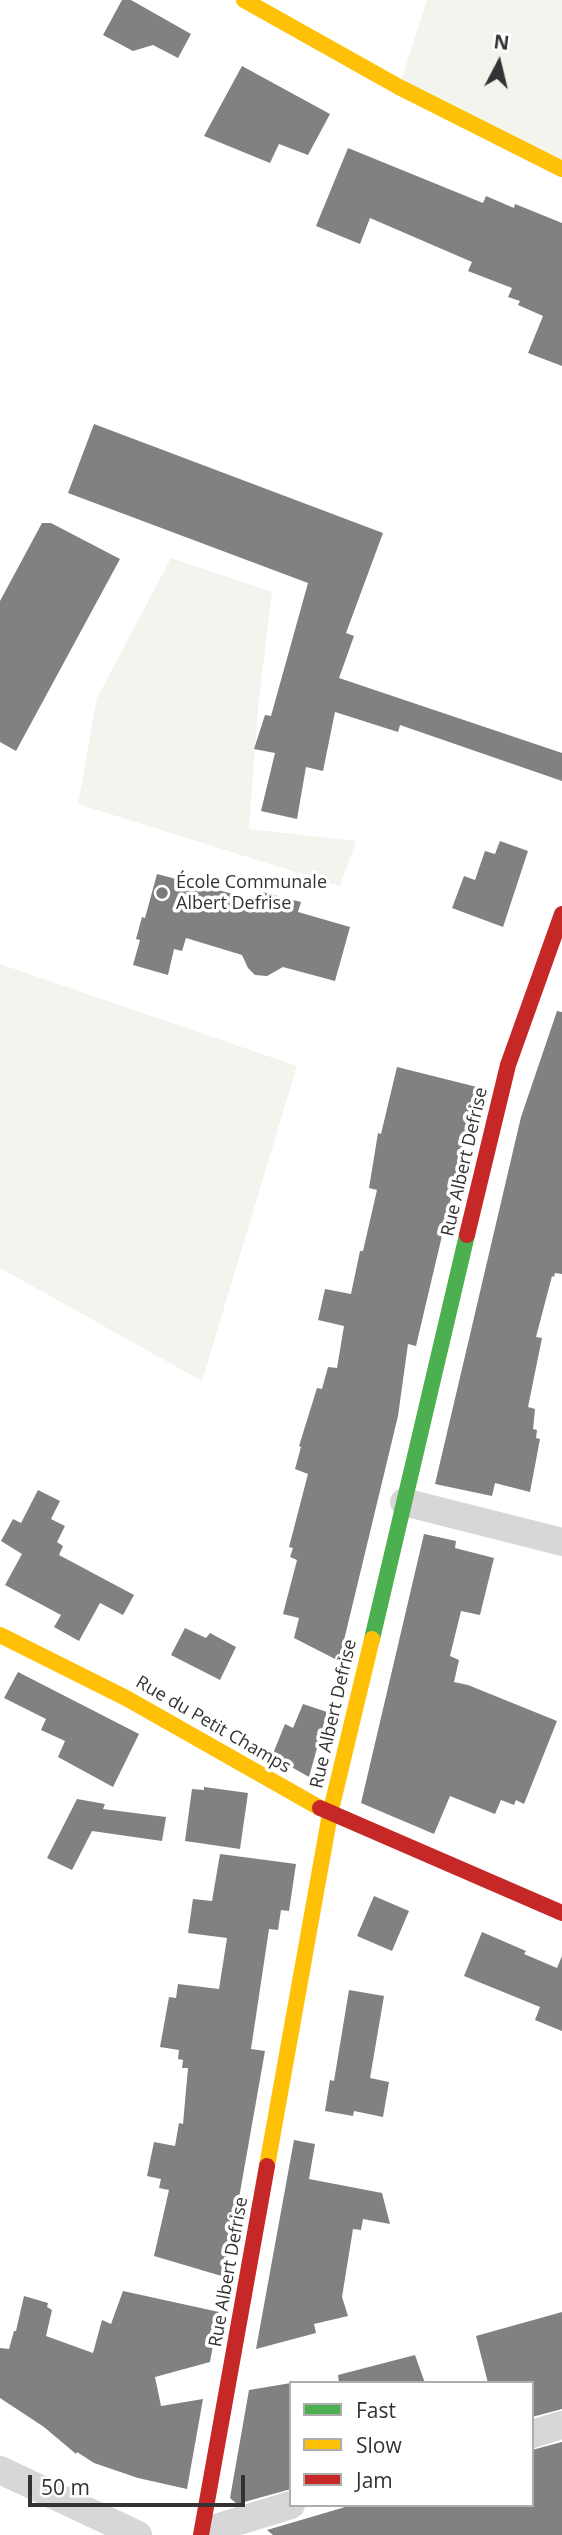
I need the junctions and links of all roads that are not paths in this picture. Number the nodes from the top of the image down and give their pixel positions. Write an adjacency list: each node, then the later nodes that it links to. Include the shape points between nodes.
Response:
1 (244, 0): 2 (street, via 399,87)
2 (562, 169)
3 (562, 914): 4 (street, Rue Albert Defrise, via 508,1065)
4 (404, 1502): 5 (street); 7 (street, Rue Albert Defrise)
5 (562, 1542)
6 (0, 1635): 7 (street, Rue du Petit Champs, via 127,1698)
7 (330, 1814): 8 (street, Rue du Petit Champs); 14 (street, Rue Albert Defrise)
8 (562, 1913)
9 (562, 2425): 10 (street)
10 (534, 2433)
11 (0, 2470): 13 (street)
12 (289, 2506): 15 (street, via 213,2529)
13 (138, 2535)
14 (201, 2535)
15 (210, 2535)

